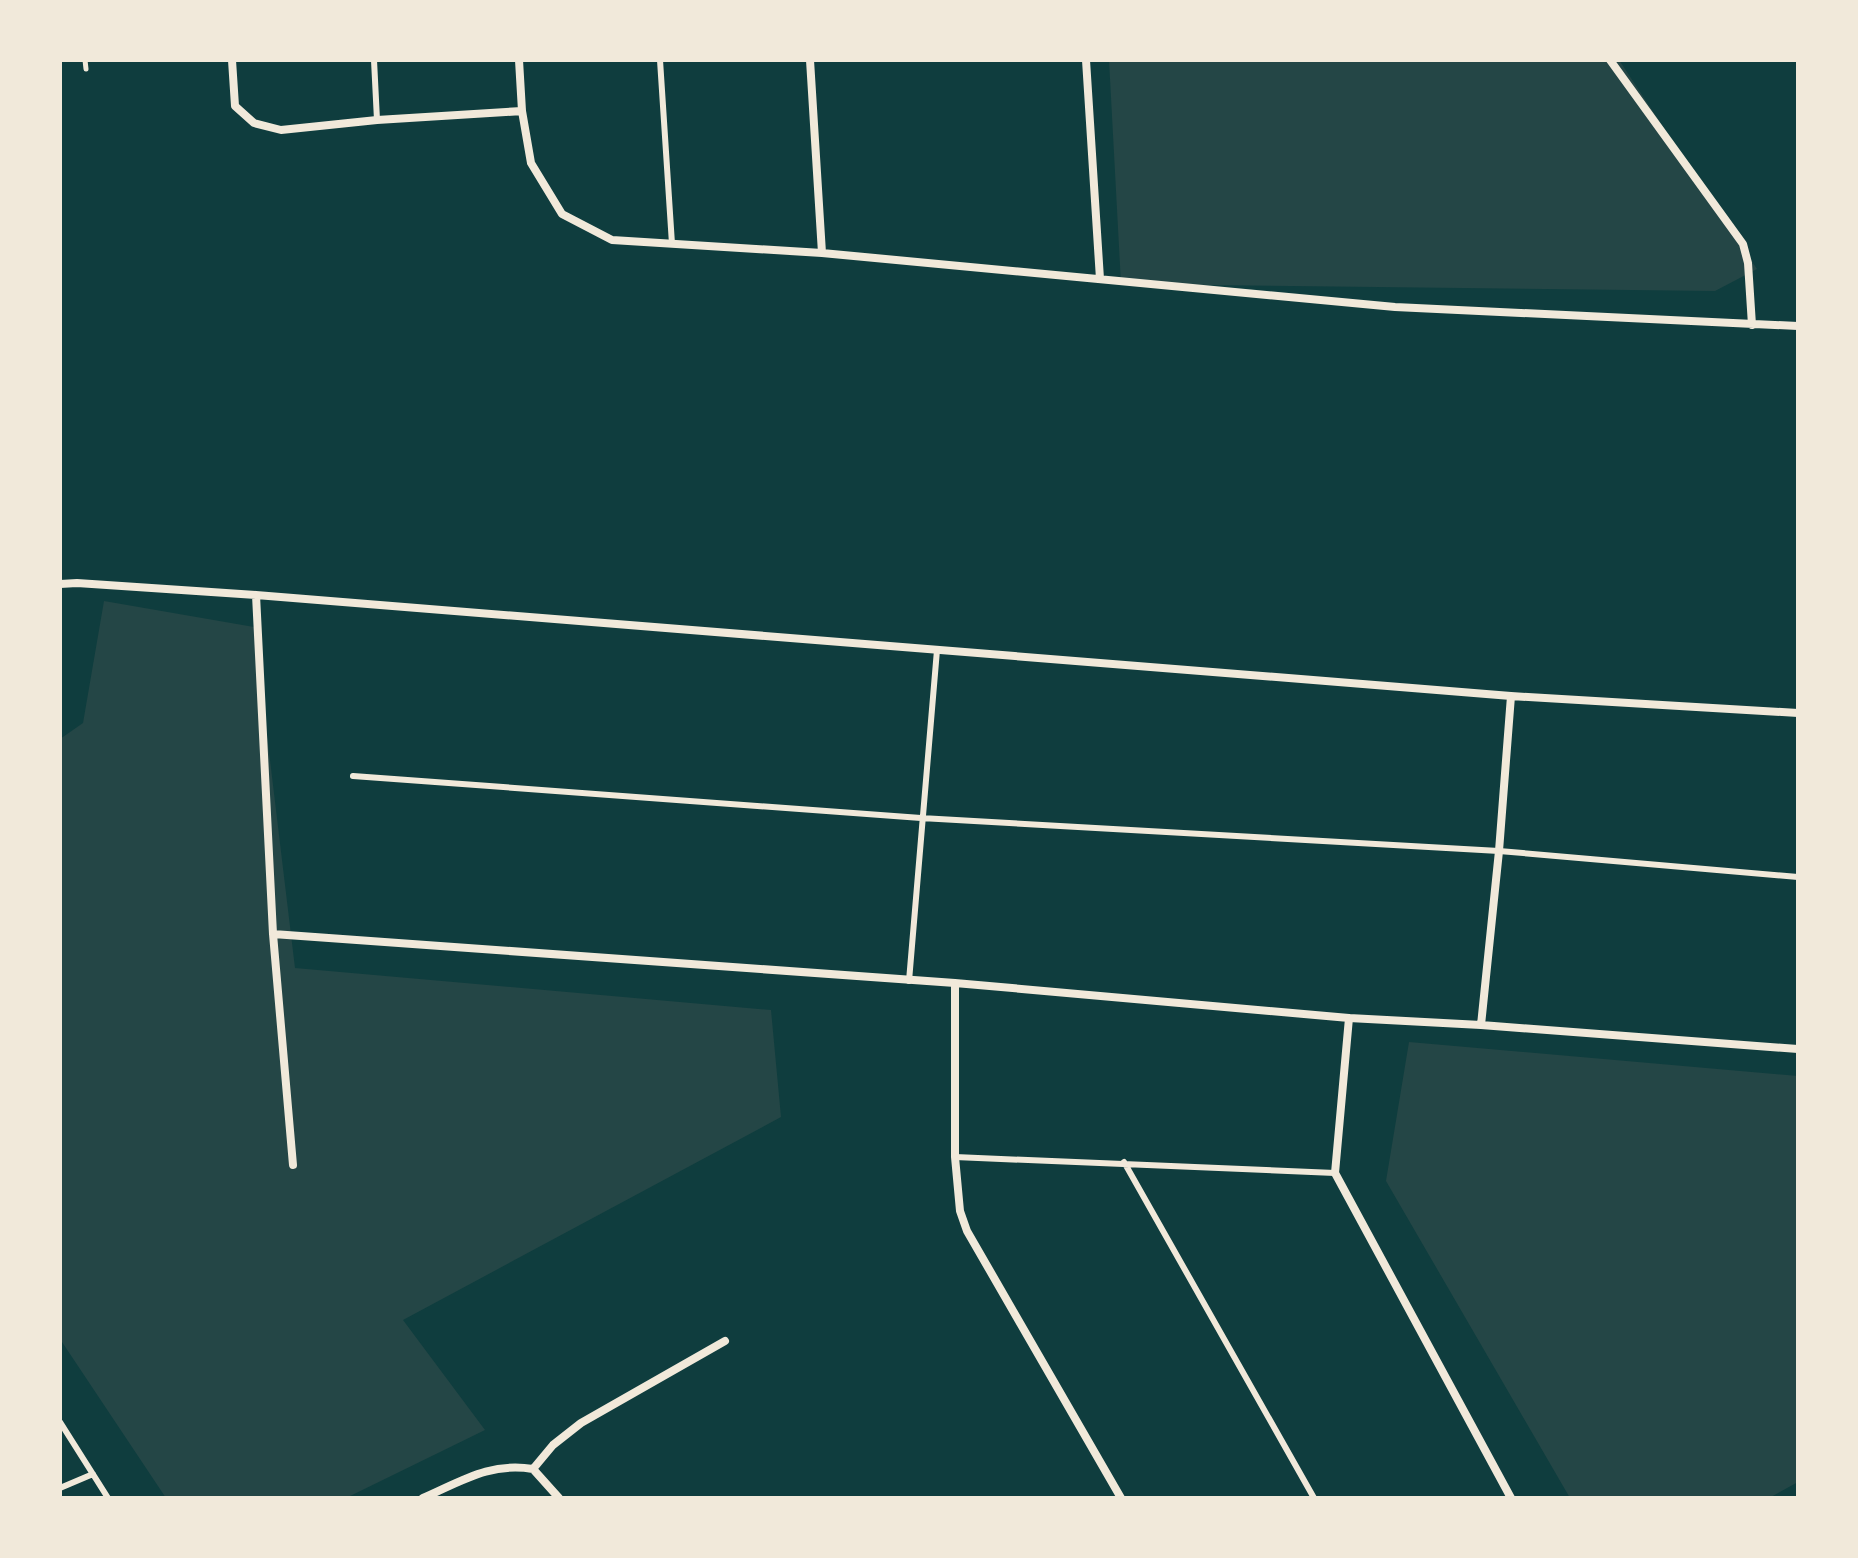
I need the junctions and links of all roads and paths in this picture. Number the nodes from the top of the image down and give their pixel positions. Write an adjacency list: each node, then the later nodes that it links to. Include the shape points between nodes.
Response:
1 (85, 60): 9 (path)
2 (232, 60): 11 (street, via 235,106 254,123 281,130)
3 (374, 60): 11 (lane)
4 (519, 60): 10 (street)
5 (660, 60): 12 (lane)
6 (810, 60): 13 (street)
7 (1086, 60): 14 (street)
8 (1610, 60): 15 (street, via 1743,244)
9 (86, 69)
10 (522, 111): 11 (street); 12 (street, via 531,163 562,214 612,240)
11 (377, 120)
12 (672, 244): 13 (street)
13 (822, 253): 14 (street)
14 (1100, 279): 15 (street, via 1395,307)
15 (1752, 325): 16 (street)
16 (1798, 326)
17 (60, 584): 18 (street)
18 (256, 595): 19 (street); 26 (street)
19 (937, 650): 20 (street); 23 (lane)
20 (1511, 696): 21 (street); 24 (street)
21 (1798, 713)
22 (353, 776): 23 (lane)
23 (921, 818): 24 (lane); 27 (lane)
24 (1499, 851): 25 (lane); 30 (street)
25 (1798, 877)
26 (273, 934): 27 (street); 34 (street)
27 (909, 981): 28 (street)
28 (955, 983): 29 (street); 32 (street)
29 (1349, 1018): 30 (street); 35 (street)
30 (1481, 1025): 31 (street)
31 (1798, 1049)
32 (955, 1157): 33 (lane); 44 (street, via 967,1231)
33 (1124, 1162): 35 (lane); 45 (lane)
34 (293, 1165)
35 (1335, 1173): 46 (street)
36 (725, 1341): 38 (street, via 581,1423)
37 (60, 1422): 39 (lane)
38 (533, 1469): 42 (street, via 490,1468); 43 (street)
39 (93, 1474): 40 (lane); 41 (lane)
40 (60, 1488)
41 (108, 1498)
42 (423, 1498)
43 (559, 1498)
44 (1121, 1498)
45 (1314, 1498)
46 (1511, 1498)

